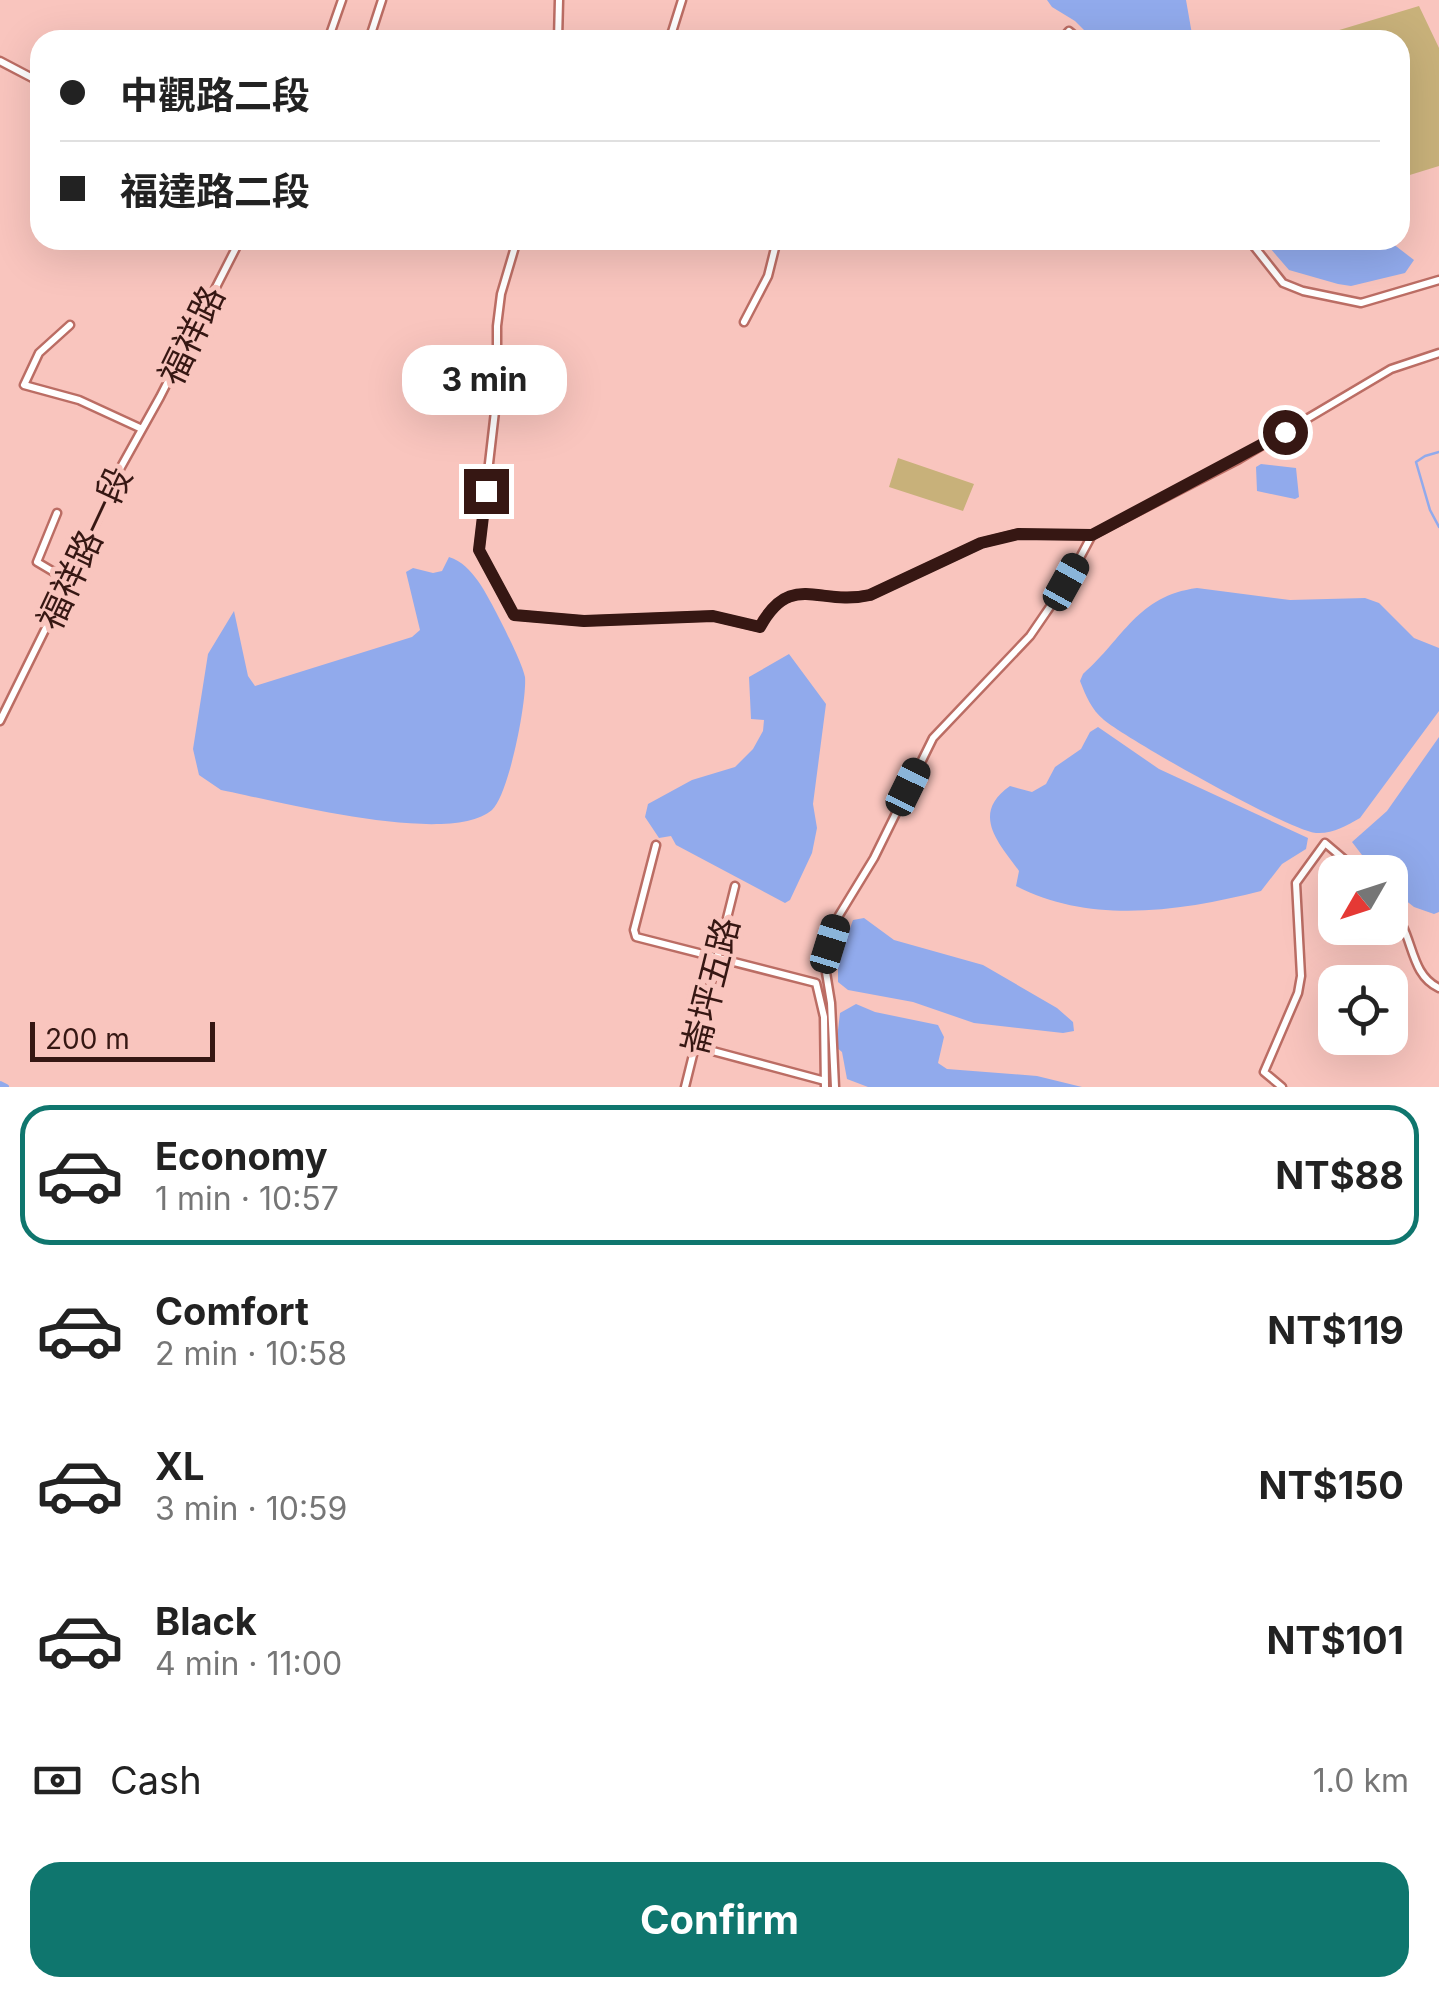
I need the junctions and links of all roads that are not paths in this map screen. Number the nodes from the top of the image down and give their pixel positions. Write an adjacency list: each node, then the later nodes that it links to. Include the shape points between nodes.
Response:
1 (342, 0): 5 (street)
2 (382, 0): 6 (street)
3 (559, 0): 7 (street)
4 (682, 0): 8 (street)
5 (332, 30)
6 (372, 30)
7 (558, 30)
8 (673, 30)
9 (0, 61): 10 (street)
10 (30, 77)
11 (235, 250): 19 (street, 福祥路)
12 (515, 250): 21 (street, via 499,310 479,550 514,615 584,621 713,616 760,627 771,607 796,593 851,599 981,543 1018,534)
13 (774, 250): 16 (street)
14 (1256, 250): 15 (street, via 1283,283 1361,303)
15 (1439, 280)
16 (744, 322)
17 (70, 325): 19 (street, via 39,353 24,385 79,400)
18 (1439, 353): 21 (street, via 1391,368 1239,459)
19 (142, 429): 22 (street, 福祥路一段)
20 (57, 513): 22 (street, via 37,562)
21 (1092, 535): 31 (street, via 1030,636 924,752 838,917 824,960)
22 (70, 581): 23 (street, 福祥路一段)
23 (0, 721)
24 (656, 845): 30 (street, via 636,937)
25 (1318, 855): 38 (street, via 1296,883 1302,976 1264,1072)
26 (1318, 855): 27 (street, via 1325,843)
27 (1339, 855)
28 (735, 886): 30 (street, 崙坪五路)
29 (1408, 942): 32 (street, via 1416,964)
30 (716, 957): 33 (street, via 816,984); 34 (street, 崙坪五路)
31 (828, 985): 33 (street); 37 (street)
32 (1439, 988)
33 (821, 994): 35 (street)
34 (694, 1046): 35 (street); 36 (street, 崙坪五路)
35 (825, 1084)
36 (684, 1087)
37 (835, 1087)
38 (1282, 1087)

